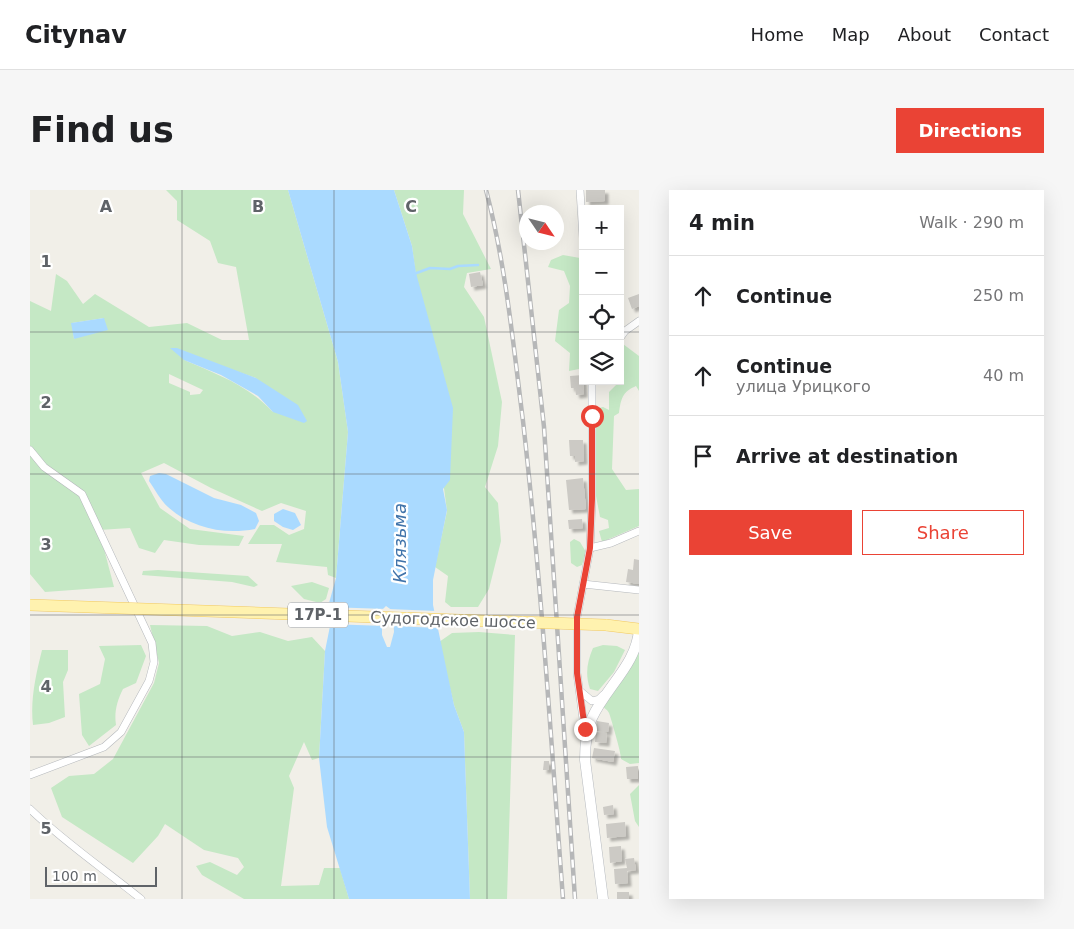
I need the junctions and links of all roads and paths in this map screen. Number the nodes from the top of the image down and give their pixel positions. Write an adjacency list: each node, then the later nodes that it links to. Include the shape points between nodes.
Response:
1 (580, 190): 2 (street)
2 (581, 205)
3 (639, 320): 4 (street)
4 (624, 332)
5 (592, 385): 8 (street)
6 (30, 450): 16 (street, via 44,467 82,494 152,643 154,662 149,681 121,732 104,747)
7 (639, 531): 8 (street)
8 (590, 548): 9 (street)
9 (583, 584): 10 (street); 14 (street, via 577,617)
10 (639, 590)
11 (30, 606): 12 (main road, Судогодское шоссе / 17Р-1, bridge)
12 (639, 629): 13 (street, via 637,646)
13 (609, 689): 14 (street, via 599,700 592,700); 15 (street, via 592,719)
14 (579, 690): 15 (street)
15 (586, 745): 19 (street, via 585,760)
16 (30, 776)
17 (30, 808): 18 (street, via 55,832)
18 (141, 899)
19 (603, 899)

